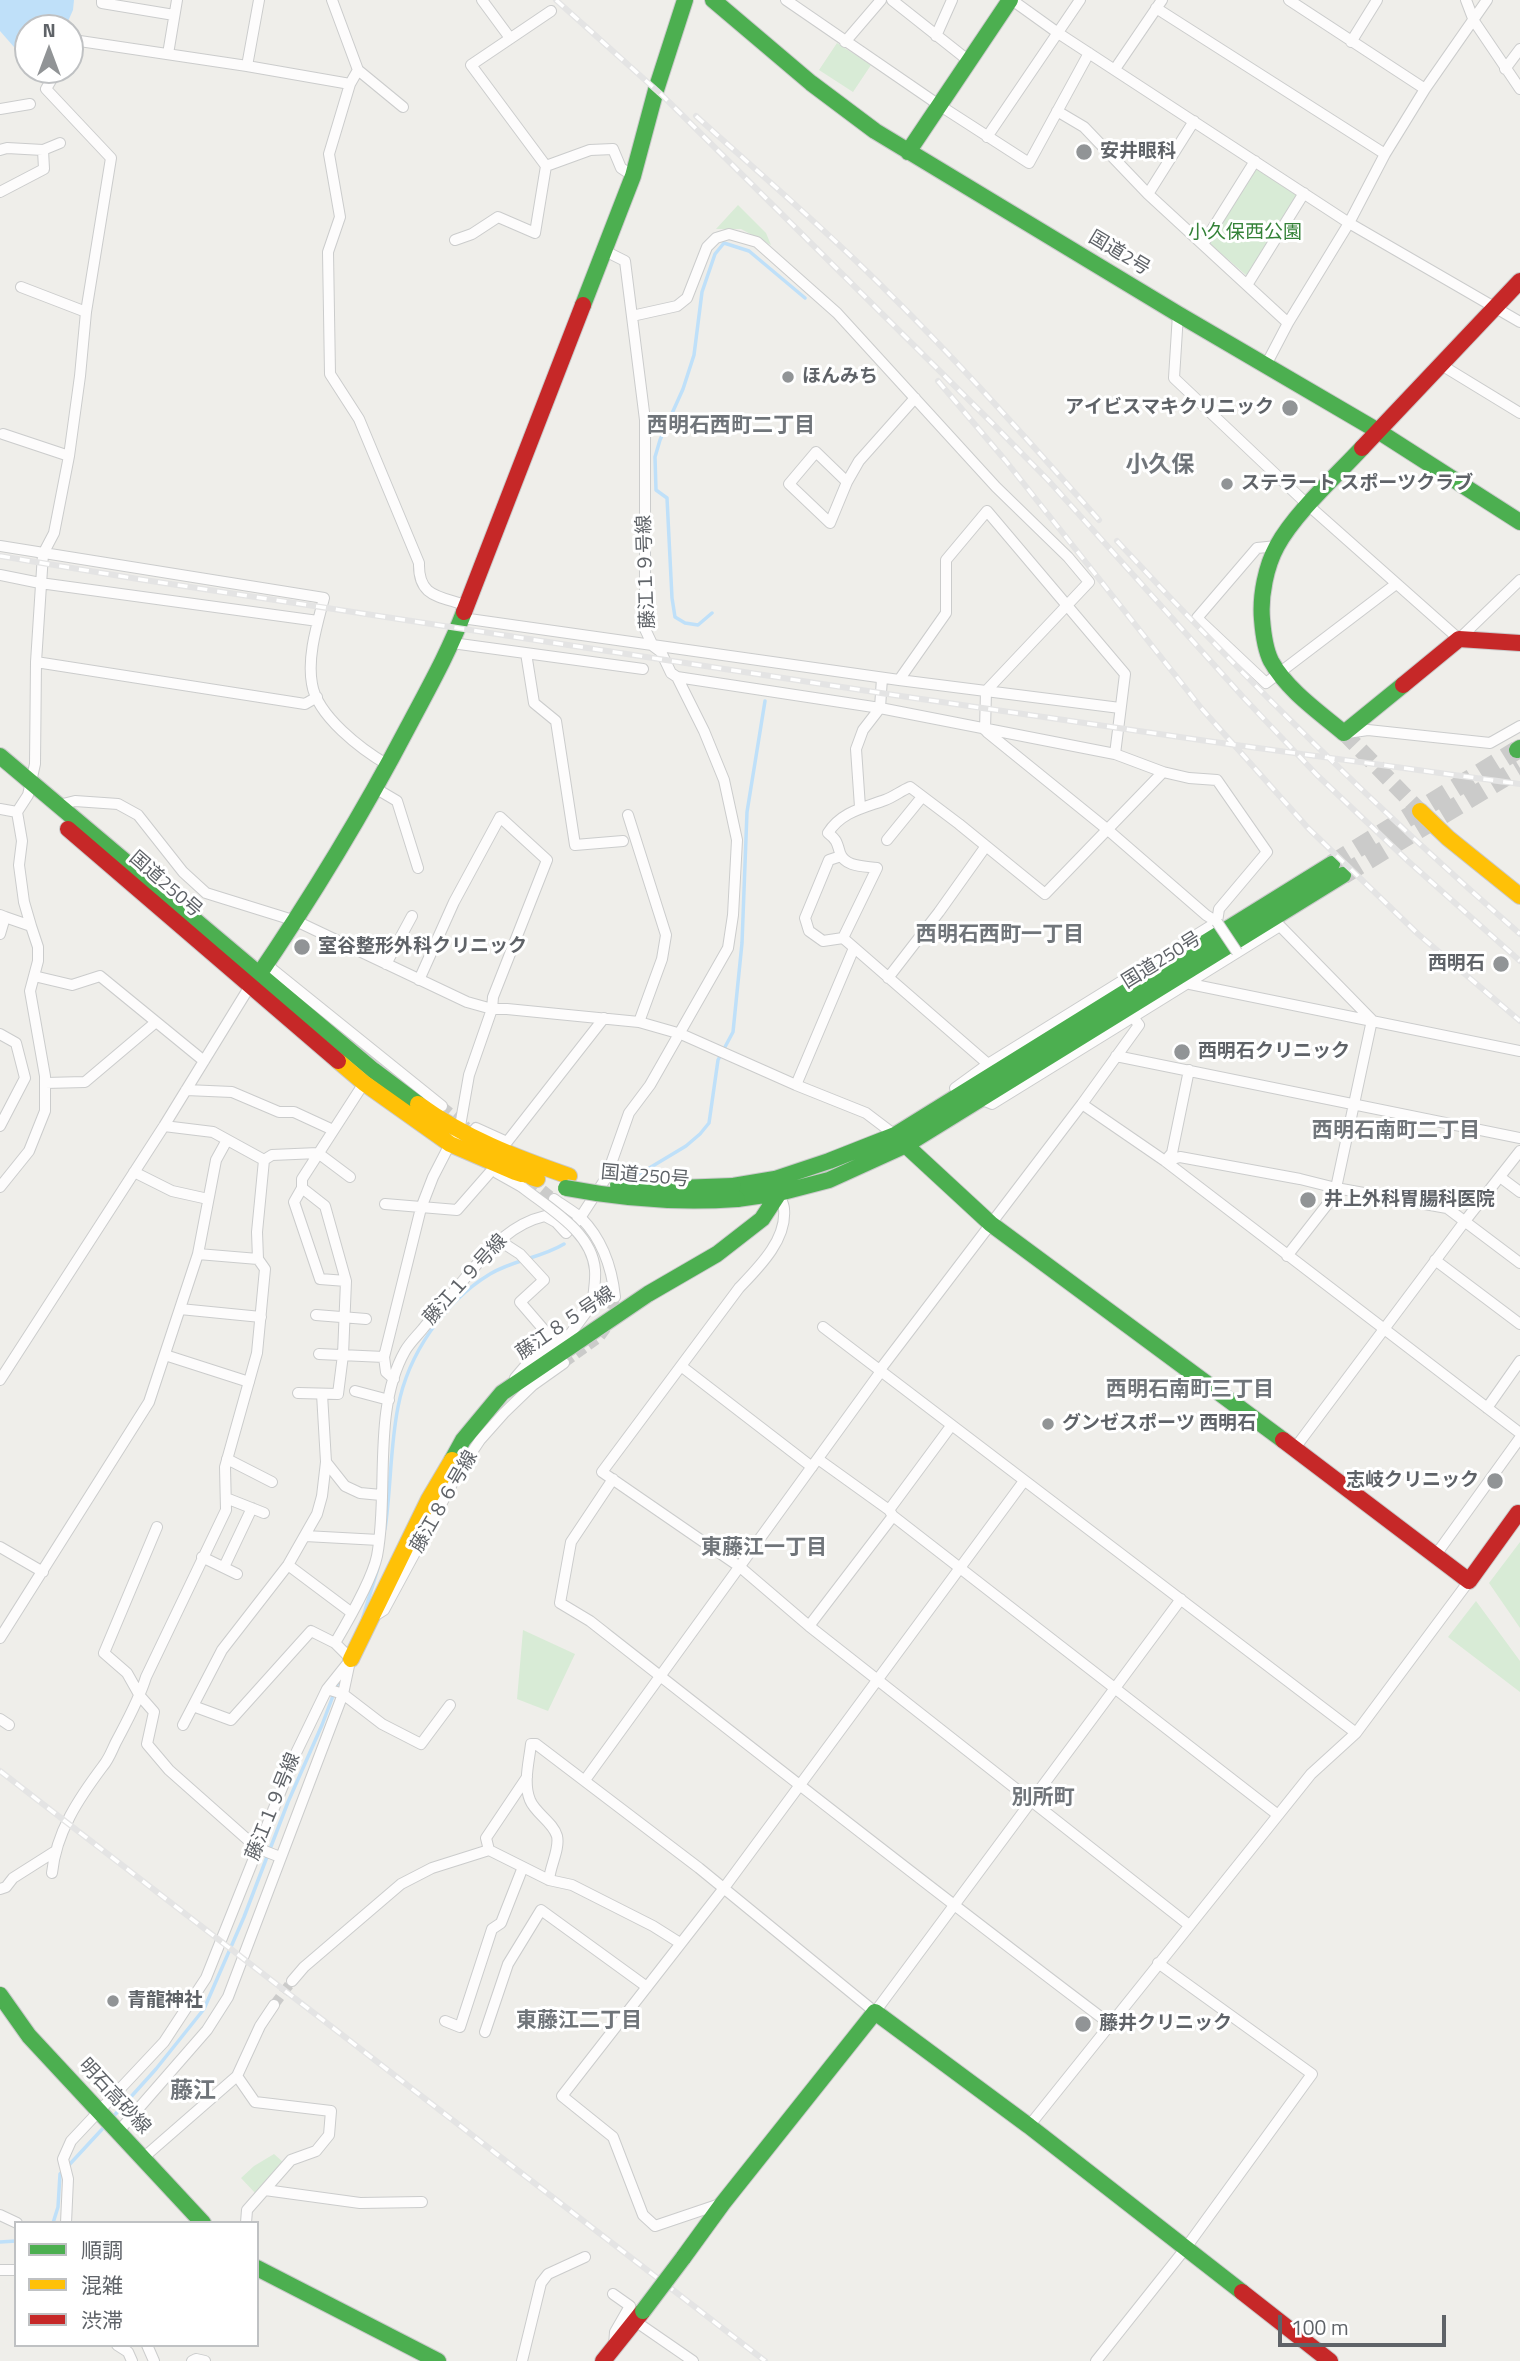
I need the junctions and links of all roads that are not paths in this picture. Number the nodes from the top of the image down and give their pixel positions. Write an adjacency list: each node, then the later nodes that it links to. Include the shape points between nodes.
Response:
1 (102, 0): 20 (street)
2 (177, 0): 20 (street)
3 (259, 0): 32 (street)
4 (332, 0): 35 (street)
5 (482, 0): 24 (street)
6 (685, 0): 54 (main road)
7 (713, 0): 50 (main road, 国道2号, via 811,83)
8 (786, 0): 26 (street)
9 (881, 0): 26 (street)
10 (892, 0): 23 (street)
11 (952, 0): 23 (street)
12 (1011, 0): 22 (street); 31 (main road)
13 (1080, 0): 22 (street)
14 (1289, 0): 27 (street)
15 (1377, 0): 27 (street)
16 (1466, 0): 21 (street)
17 (1487, 0): 21 (street)
18 (1159, 4): 33 (street); 51 (street)
19 (551, 11): 24 (street)
20 (174, 15): 30 (street)
21 (1474, 21): 34 (street); 38 (street)
22 (1058, 33): 29 (street); 46 (street)
23 (936, 36): 31 (street)
24 (510, 38): 53 (street, via 471,65)
25 (84, 42): 30 (street)
26 (845, 42): 41 (street)
27 (1351, 42): 38 (street)
28 (1520, 49): 34 (street)
29 (1089, 53): 33 (street); 44 (street)
30 (168, 54): 32 (street)
31 (969, 61): 41 (main road)
32 (247, 66): 37 (street)
33 (1115, 69): 45 (street)
34 (1505, 69): 39 (street)
35 (358, 70): 37 (street); 42 (street)
36 (49, 84): 66 (street, via 46,89 111,158)
37 (350, 84): 89 (street, via 329,154 340,217 328,251 330,374 359,419 419,563 419,579 429,593)
38 (1426, 89): 51 (street)
39 (1520, 89)
40 (30, 104): 43 (street)
41 (939, 105): 46 (street); 50 (main road)
42 (403, 107)
43 (0, 109)
44 (1057, 111): 46 (street, via 1029,163); 57 (street, via 1084,127)
45 (1194, 121): 52 (street); 57 (street)
46 (987, 137)
47 (60, 144): 49 (street)
48 (0, 150): 49 (street)
49 (43, 150): 55 (street, via 44,169)
50 (908, 152): 67 (main road, 国道2号)
51 (1385, 154): 58 (street)
52 (1255, 161): 56 (street); 60 (street)
53 (546, 166): 54 (street, via 590,150 613,149 621,168); 59 (street, via 535,233 498,217)
54 (633, 176): 61 (main road)
55 (0, 192)
56 (1304, 193): 58 (street); 63 (street)
57 (1148, 194): 60 (street)
58 (1349, 223): 65 (street); 70 (street)
59 (455, 240)
60 (1203, 244): 63 (street)
61 (605, 251): 68 (street, 藤江１９号線, via 625,261); 89 (main road)
62 (1520, 281): 65 (main road)
63 (1247, 285): 70 (street)
64 (21, 287): 66 (street)
65 (1495, 309): 69 (street); 72 (main road)
66 (86, 312): 77 (street)
67 (1178, 314): 71 (main road, 国道2号); 79 (street, via 1174,377)
68 (632, 316): 73 (street, via 677,306 687,298 707,247 729,234 743,237 757,242 837,313); 94 (street, 藤江１９号線, via 645,421 645,629)
69 (1520, 322)
70 (1288, 323): 71 (street)
71 (1266, 365): 75 (main road, 国道2号)
72 (1443, 366): 74 (street); 75 (main road)
73 (915, 398): 78 (street, via 859,461); 88 (street, via 1089,582)
74 (1520, 413)
75 (1378, 431): 79 (main road); 80 (main road, 国道2号)
76 (3, 433): 77 (street)
77 (69, 456): 83 (street, via 54,533)
78 (847, 482): 78 (street, via 830,523 789,484 816,452)
79 (1308, 505): 82 (main road); 87 (street)
80 (1520, 522)
81 (0, 546): 83 (street)
82 (1277, 546): 98 (main road, via 1261,606 1270,659); 98 (street, via 1257,548 1197,618 1266,683)
83 (43, 554): 86 (street); 90 (street, via 324,598)
84 (0, 575): 86 (street)
85 (1520, 580): 91 (street)
86 (40, 583): 90 (street); 96 (street)
87 (1396, 584): 91 (street); 98 (street)
88 (1066, 606): 101 (street, via 987,511 946,560 946,613); 102 (street); 105 (street, via 1125,674)
89 (464, 611): 93 (main road); 94 (street)
90 (318, 621): 103 (street, via 311,663)
91 (1459, 639): 92 (main road); 108 (main road)
92 (1520, 642)
93 (453, 643): 95 (street); 111 (main road)
94 (653, 646): 99 (street, 藤江１９号線); 100 (street)
95 (526, 653): 97 (street); 125 (street, via 534,703 556,721 575,845)
96 (36, 662): 103 (street, via 305,704); 114 (street, via 35,764)
97 (643, 669)
98 (1280, 674): 108 (main road)
99 (677, 677): 104 (street); 152 (street, 藤江１９号線, via 724,780 737,840 728,948)
100 (882, 678): 101 (street); 104 (street)
101 (899, 680): 102 (street)
102 (986, 691): 105 (street); 107 (street)
103 (317, 697): 111 (street, via 328,718)
104 (880, 708): 107 (street); 118 (street, via 863,730 856,749)
105 (1121, 708): 109 (street)
106 (1520, 726): 108 (street, via 1490,743 1368,730)
107 (985, 730): 109 (street); 123 (street)
108 (1344, 733)
109 (1115, 754): 113 (street)
110 (0, 756): 114 (main road, 国道250号)
111 (388, 765): 115 (main road)
112 (0, 772): 114 (main road, 国道250号)
113 (1163, 772): 123 (street); 133 (street, via 1217,780 1267,852 1219,909)
114 (30, 788): 117 (main road, 国道250号); 121 (street); 140 (main road, 国道250号)
115 (375, 788): 128 (street, via 397,801); 132 (main road)
116 (922, 797): 118 (street, via 909,787); 124 (street); 126 (street)
117 (59, 804): 132 (street, via 118,804 138,815 183,872 206,893); 140 (main road, 国道250号)
118 (860, 807): 127 (street, via 835,822 828,833 837,840)
119 (0, 809): 121 (street)
120 (1420, 811): 129 (main road)
121 (17, 812): 134 (street, via 22,841 19,865)
122 (628, 815): 150 (street, via 666,935)
123 (1108, 830): 126 (street, via 1045,894); 133 (street)
124 (887, 840)
125 (624, 841)
126 (986, 846): 142 (street)
127 (841, 856): 136 (street, via 852,865 877,868); 136 (street, via 829,860 806,918 809,931 823,941)
128 (418, 868)
129 (1520, 896)
130 (3, 916): 134 (street); 135 (street)
131 (412, 916): 139 (street)
132 (296, 921): 139 (street); 140 (main road)
133 (1217, 922): 138 (street, bridge); 158 (street)
134 (31, 926): 141 (street, via 38,947)
135 (0, 934)
136 (843, 938): 137 (street)
137 (853, 948): 142 (street); 162 (street)
138 (1237, 952): 144 (street); 148 (street, via 1280,926)
139 (386, 964): 143 (street)
140 (259, 975): 157 (street); 161 (main road, 国道250号); 167 (street); 175 (main road, 国道250号)
141 (34, 976): 149 (street, via 72,985 100,976); 154 (street, via 30,991)
142 (888, 978): 158 (street)
143 (419, 980): 145 (street); 145 (street, via 500,817 547,860)
144 (1190, 984): 146 (street); 148 (street)
145 (492, 1009): 147 (street); 175 (street, via 469,1075)
146 (1133, 1017): 155 (street, via 1139,1025); 164 (street, via 992,1104)
147 (604, 1018): 150 (street); 175 (street, via 507,1142 476,1128)
148 (1372, 1020): 153 (street); 165 (street)
149 (156, 1022): 157 (street); 160 (street, via 85,1082)
150 (639, 1022): 152 (street)
151 (0, 1034): 156 (street, via 16,1043)
152 (681, 1034): 162 (street); 193 (street, 藤江１９号線, via 629,1113 606,1178)
153 (1520, 1051)
154 (41, 1054): 156 (street); 160 (street)
155 (1116, 1056): 159 (street); 166 (street)
156 (20, 1059): 169 (street, via 25,1078)
157 (204, 1061): 163 (street)
158 (988, 1064): 168 (street)
159 (1189, 1070): 165 (street); 179 (street, via 1172,1153)
160 (45, 1083): 185 (street, via 45,1111 29,1151)
161 (365, 1083): 171 (street); 175 (main road, 国道250号)
162 (796, 1085): 174 (street, via 866,1113)
163 (186, 1090): 170 (street); 171 (street, via 232,1092)
164 (980, 1099): 168 (main road, 国道250号, via 1337,870 1189,950); 174 (main road, 国道250号)
165 (1354, 1103): 172 (street); 188 (street)
166 (1082, 1104): 179 (street); 195 (street)
167 (442, 1106)
168 (925, 1116): 174 (main road, 国道250号)
169 (0, 1126)
170 (164, 1126): 173 (street, via 213,1132); 181 (street)
171 (333, 1130): 177 (street)
172 (1520, 1138)
173 (227, 1140): 178 (street); 190 (street, via 216,1160)
174 (900, 1140): 184 (main road, 国道250号, via 829,1161); 195 (main road)
175 (461, 1141): 180 (street, via 479,1165); 186 (main road, 国道250号, via 523,1160); 192 (street, via 433,1177)
176 (1520, 1151): 183 (street)
177 (318, 1153): 178 (street, via 272,1155); 182 (street); 187 (street)
178 (264, 1160): 199 (street)
179 (1165, 1161): 188 (street, via 1180,1157); 198 (street)
180 (492, 1170): 192 (street, via 457,1210); 228 (street, bridge, via 522,1187 577,1232 590,1248 595,1271 593,1303 571,1333 527,1364)
181 (134, 1172): 190 (street, via 172,1191); 219 (street)
182 (350, 1177)
183 (1500, 1177): 189 (street); 194 (street)
184 (777, 1186): 186 (main road, 国道250号, bridge, via 735,1193 611,1184); 221 (street, via 784,1209 779,1238); 228 (main road, 藤江８５号線, via 762,1219 746,1233 648,1293)
185 (0, 1187)
186 (563, 1187): 193 (street)
187 (302, 1188): 202 (street, via 325,1206); 202 (street, via 293,1202 320,1279)
188 (1336, 1188): 194 (street, via 1447,1208); 198 (street)
189 (1520, 1192)
190 (208, 1199): 197 (street)
191 (385, 1204): 192 (street)
192 (422, 1208): 217 (street)
193 (580, 1217): 196 (street, 藤江１９号線, via 566,1233 545,1216 527,1220); 203 (street, via 601,1245 614,1279)
194 (1465, 1220): 200 (street); 201 (street)
195 (991, 1224): 222 (street); 234 (main road)
196 (500, 1241): 212 (street, via 520,1254 544,1280 520,1302); 223 (street, 藤江１９号線, via 405,1350)
197 (198, 1254): 199 (street); 204 (street)
198 (1287, 1256): 211 (street)
199 (258, 1259): 206 (street, via 265,1269)
200 (1435, 1259): 209 (street); 211 (street)
201 (1520, 1263)
202 (346, 1281): 207 (street)
203 (615, 1297)
204 (180, 1309): 206 (street); 214 (street)
205 (316, 1315): 207 (street)
206 (261, 1317): 225 (street)
207 (345, 1317): 208 (street); 215 (street)
208 (366, 1318)
209 (1520, 1324)
210 (823, 1327): 222 (street)
211 (1383, 1329): 231 (street); 234 (street)
212 (551, 1338)
213 (319, 1354): 215 (street)
214 (165, 1355): 225 (street); 257 (street, via 149,1402)
215 (344, 1355): 217 (street); 229 (street, via 338,1394)
216 (0, 1357): 219 (street)
217 (384, 1357): 223 (street, via 386,1372)
218 (1520, 1361): 231 (street)
219 (11, 1362): 224 (street)
220 (564, 1363): 262 (street, 藤江８６号線, via 533,1385 480,1440 384,1610)
221 (681, 1366): 237 (street); 238 (street, via 602,1472)
222 (879, 1371): 232 (street); 237 (street)
223 (394, 1379): 230 (street, 藤江１９号線)
224 (0, 1380)
225 (249, 1382): 235 (street)
226 (355, 1391): 230 (street)
227 (298, 1393): 229 (street)
228 (502, 1393): 262 (main road, 藤江８５号線, via 463,1440)
229 (322, 1394): 236 (street)
230 (389, 1400): 241 (street, 藤江１９号線)
231 (1487, 1408): 233 (street)
232 (951, 1426): 239 (street); 245 (street)
233 (1520, 1436): 251 (street)
234 (1295, 1448): 251 (main road)
235 (227, 1459): 240 (street); 242 (street)
236 (326, 1462): 241 (street, via 345,1486); 248 (street, via 317,1514)
237 (815, 1463): 245 (street); 255 (street)
238 (613, 1479): 255 (street); 267 (street, via 571,1542 559,1603 590,1621)
239 (1024, 1481): 256 (street); 260 (street)
240 (272, 1482)
241 (381, 1495): 249 (street, 藤江１９号線)
242 (226, 1498): 243 (street); 252 (street, via 226,1510)
243 (252, 1508): 244 (street); 254 (street)
244 (264, 1513)
245 (891, 1513): 256 (street); 263 (street)
246 (1519, 1513): 259 (main road)
247 (157, 1527): 272 (street, via 104,1653 127,1673)
248 (305, 1536): 249 (street); 253 (street)
249 (379, 1540): 261 (street, 藤江１９号線, via 376,1560)
250 (0, 1547): 257 (street)
251 (1435, 1556): 259 (main road)
252 (202, 1557): 254 (street); 272 (street)
253 (288, 1565): 261 (street); 274 (street, via 222,1650)
254 (224, 1567): 258 (street)
255 (740, 1567): 263 (street); 267 (street)
256 (960, 1567): 268 (street); 269 (street)
257 (43, 1572): 264 (street)
258 (237, 1574)
259 (1469, 1581): 276 (street)
260 (1181, 1599): 269 (street); 276 (street)
261 (352, 1613): 265 (street, 藤江１９号線)
262 (367, 1621): 266 (main road, 藤江８５号線)
263 (809, 1626): 268 (street)
264 (0, 1638)
265 (335, 1643): 266 (street); 274 (street, via 311,1632 231,1720)
266 (351, 1659): 270 (street, 藤江１９号線); 271 (street)
267 (659, 1677): 278 (street); 279 (street)
268 (878, 1680): 279 (street); 280 (street)
269 (1114, 1688): 280 (street); 281 (street)
270 (327, 1689): 271 (street); 282 (street, 藤江１９号線)
271 (343, 1694): 273 (street, via 382,1724 421,1744); 285 (street)
272 (140, 1696): 282 (street, via 154,1712 147,1744 169,1770); 284 (street, via 104,1765 65,1824)
273 (450, 1705)
274 (193, 1706): 275 (street)
275 (183, 1725)
276 (1356, 1733): 281 (street, via 1311,1774)
277 (527, 1777): 278 (street, via 531,1744 536,1744); 283 (street, via 486,1838); 288 (street, via 530,1801 556,1834 558,1847)
278 (585, 1780): 289 (street)
279 (800, 1784): 289 (street); 291 (street)
280 (1031, 1800): 291 (street); 292 (street)
281 (1278, 1815): 292 (street)
282 (257, 1848): 285 (street); 304 (street, 藤江１９号線, via 206,1978)
283 (489, 1850): 286 (street); 295 (street, via 432,1868 401,1884)
284 (54, 1852): 287 (street); 290 (street)
285 (280, 1857): 304 (street, via 228,1997 207,2030)
286 (523, 1867): 288 (street); 300 (street, via 501,1923 492,1929 460,2026)
287 (52, 1873)
288 (549, 1880): 293 (street, via 572,1885)
289 (724, 1888): 293 (street); 299 (street)
290 (0, 1889)
291 (953, 1906): 299 (street); 301 (street)
292 (1189, 1925): 294 (street)
293 (680, 1943): 296 (street)
294 (1158, 1963): 301 (street); 313 (street, via 1312,2074)
295 (292, 1981)
296 (647, 1987): 302 (street, via 541,1910 508,1964); 309 (street, via 562,2096 613,2137 643,2215 655,2226)
297 (0, 1996): 304 (main road, 明石高砂線, via 29,2036)
298 (274, 2005): 303 (street)
299 (875, 2012): 305 (main road); 309 (main road)
300 (445, 2021)
301 (1110, 2024): 305 (street)
302 (485, 2032)
303 (237, 2076): 306 (street); 307 (street, via 255,2102 331,2110 329,2135 316,2151 291,2160)
304 (109, 2122): 306 (main road, 明石高砂線); 310 (street, via 71,2141 64,2160)
305 (1029, 2126): 313 (main road)
306 (143, 2158): 311 (main road, 明石高砂線)
307 (265, 2190): 308 (street, via 360,2203); 312 (street, via 247,2210)
308 (422, 2202)
309 (723, 2203): 317 (main road, bridge)
310 (66, 2221)
311 (201, 2221)
312 (246, 2221)
313 (1185, 2249): 327 (street); 328 (main road)
314 (585, 2258): 324 (street, via 548,2274 541,2283)
315 (259, 2269): 323 (main road)
316 (613, 2294): 319 (street, via 630,2306 615,2332)
317 (639, 2316): 319 (main road); 326 (street)
318 (120, 2347): 320 (street)
319 (614, 2347): 325 (main road)
320 (132, 2361)
321 (192, 2361): 322 (street)
322 (205, 2361)
323 (438, 2361)
324 (523, 2361)
325 (603, 2361)
326 (693, 2361)
327 (1096, 2361)
328 (1330, 2361)

